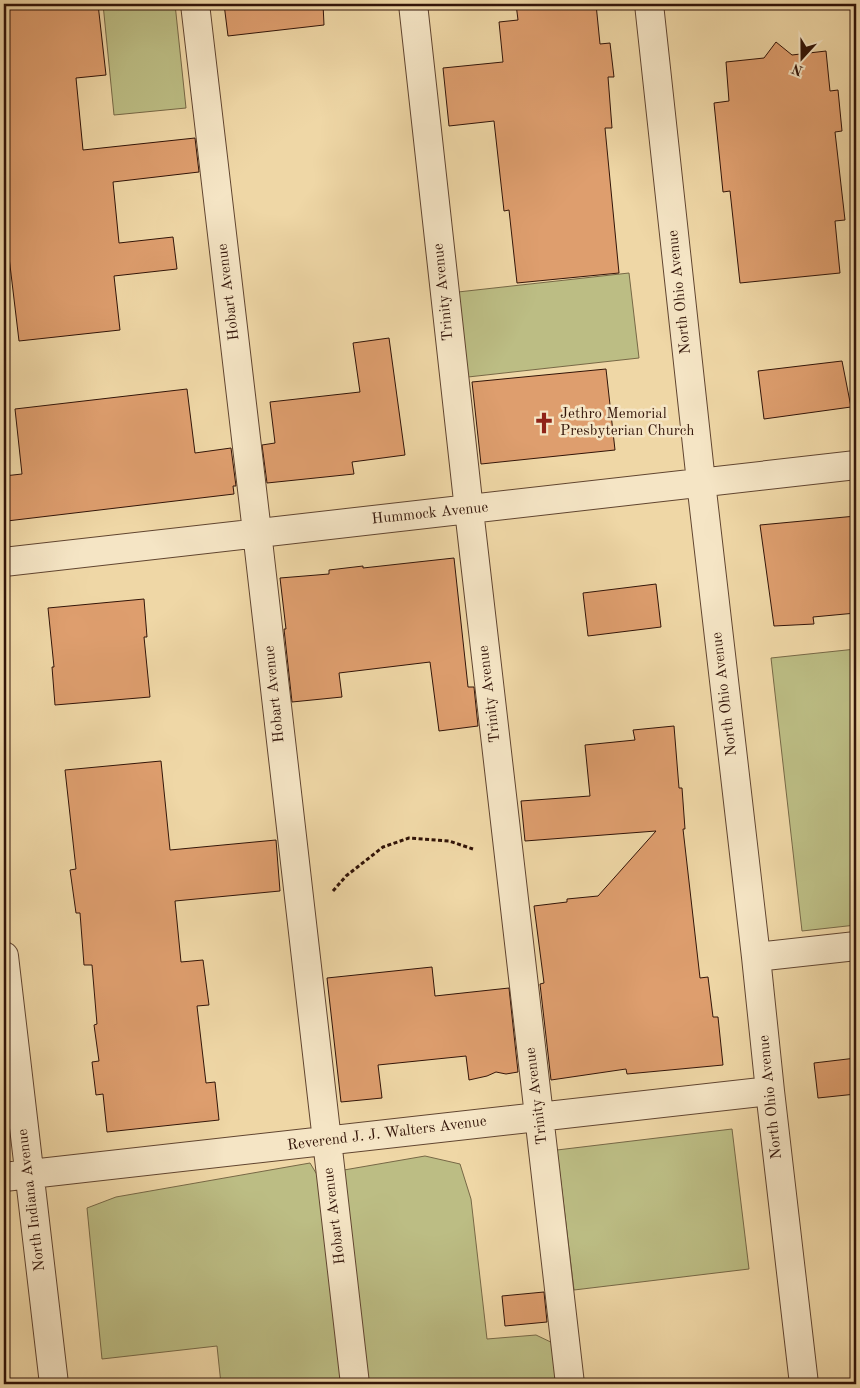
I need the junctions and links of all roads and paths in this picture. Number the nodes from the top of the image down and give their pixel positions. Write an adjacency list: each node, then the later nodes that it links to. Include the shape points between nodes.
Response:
1 (195, 4): 7 (street, Hobart Avenue)
2 (413, 4): 6 (street, Trinity Avenue)
3 (654, 4): 5 (street, North Ohio Avenue)
4 (856, 465): 5 (street, Hummock Avenue)
5 (701, 482): 6 (street, Hummock Avenue); 13 (street, North Ohio Avenue)
6 (468, 510): 7 (street, Hummock Avenue); 9 (street, Trinity Avenue)
7 (257, 532): 8 (street, Hummock Avenue); 10 (street, Hobart Avenue)
8 (4, 562)
9 (511, 872): 10 (path, via 489,854 449,841 409,838 383,848 346,876); 15 (street, Trinity Avenue)
10 (302, 928): 16 (street, Hobart Avenue)
11 (856, 946): 13 (street)
12 (4, 956): 17 (street, North Indiana Avenue)
13 (756, 957): 14 (street, North Ohio Avenue)
14 (770, 1091): 15 (street, Reverend J. J. Walters Avenue); 21 (street, North Ohio Avenue)
15 (539, 1116): 16 (street, Reverend J. J. Walters Avenue); 20 (street, Trinity Avenue)
16 (326, 1141): 17 (street, Reverend J. J. Walters Avenue); 19 (street, Hobart Avenue)
17 (17, 1176): 18 (street, North Indiana Avenue)
18 (54, 1384)
19 (355, 1384)
20 (570, 1384)
21 (804, 1384)

